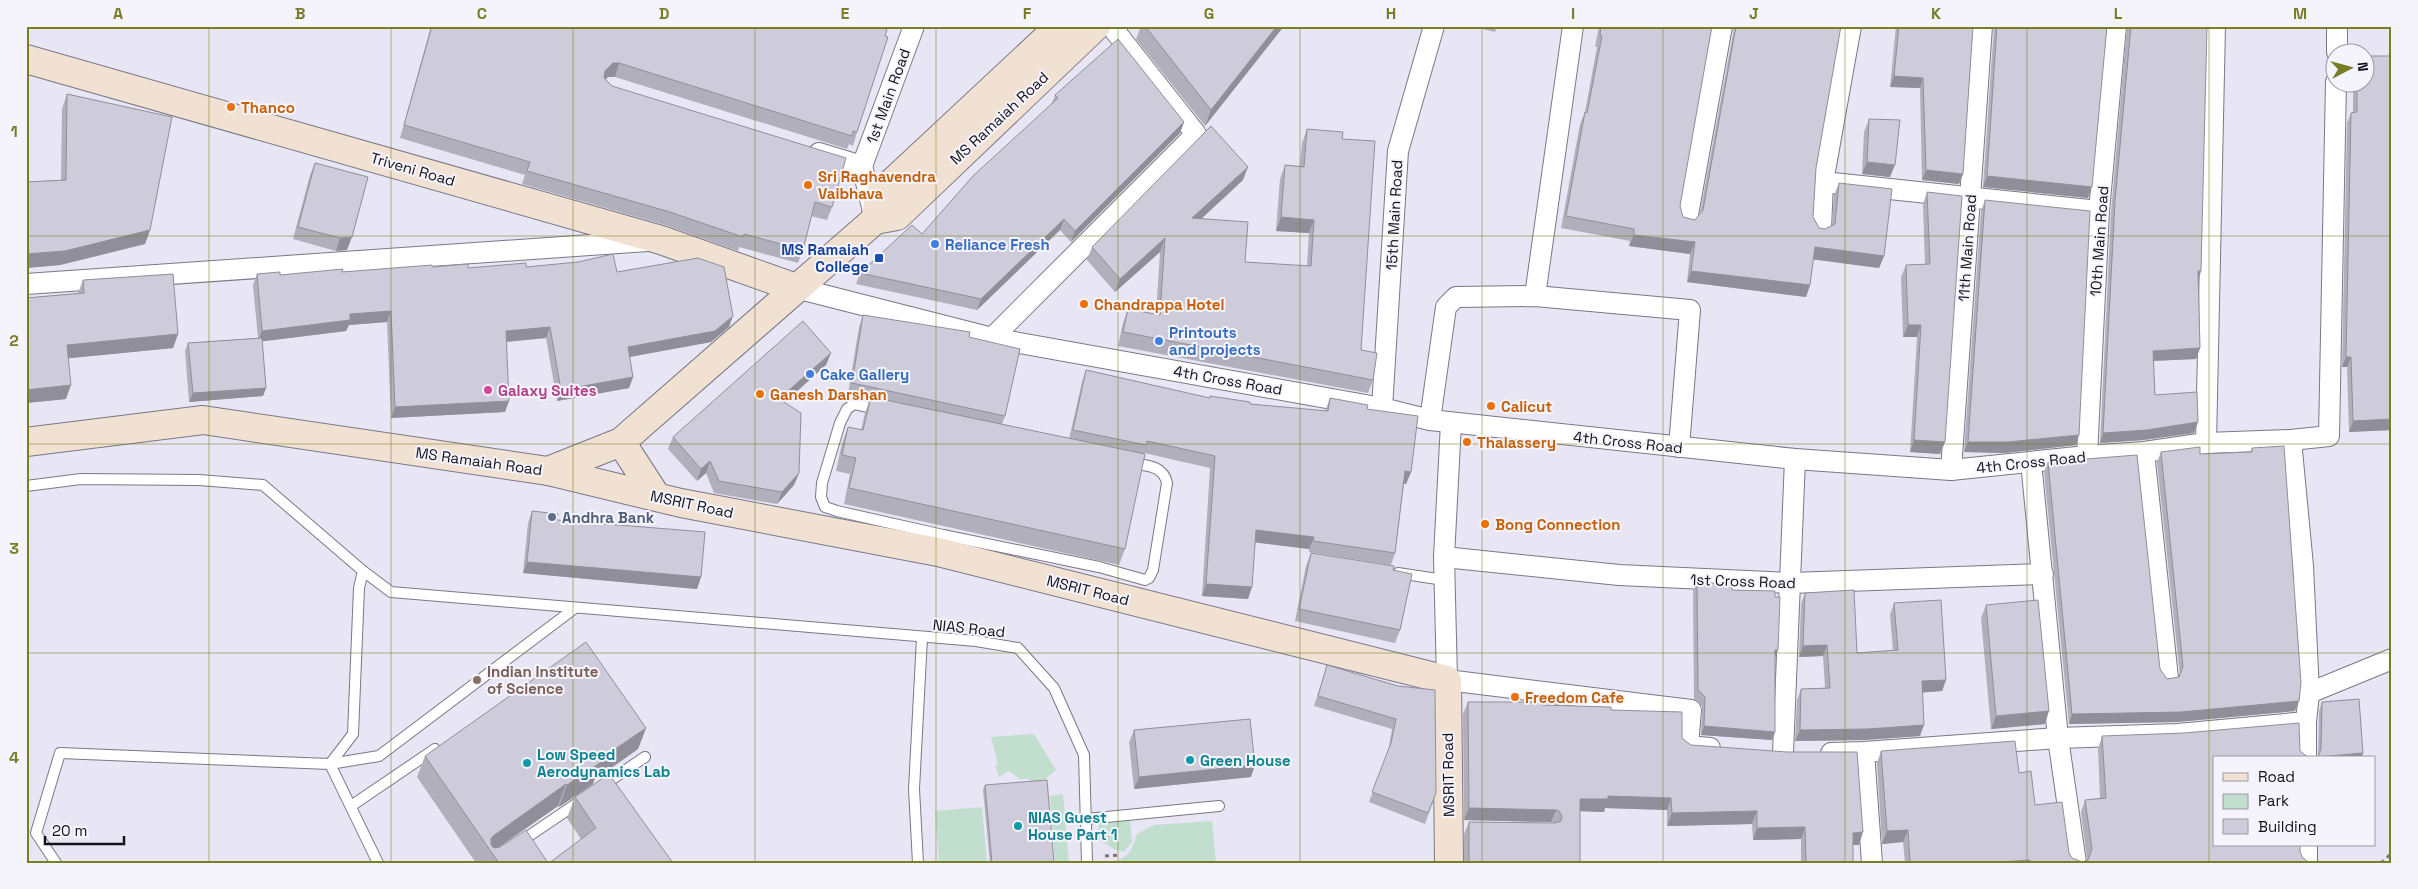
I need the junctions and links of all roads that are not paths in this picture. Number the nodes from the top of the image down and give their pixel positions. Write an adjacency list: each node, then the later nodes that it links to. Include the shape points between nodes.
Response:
1 (914, 26): 17 (street, 1st Main Road)
2 (1060, 26): 21 (street, MS Ramaiah Road, via 880,194)
3 (1096, 26): 21 (street, MS Ramaiah Road, via 897,216)
4 (1110, 26): 28 (street, via 1196,134)
5 (1434, 26): 29 (street, 15th Main Road, via 1398,151)
6 (1573, 26): 27 (street)
7 (1722, 26): 22 (street)
8 (1852, 26): 18 (street)
9 (1982, 26): 19 (street, 11th Main Road)
10 (2116, 26): 20 (street, 10th Main Road)
11 (2215, 26): 36 (street)
12 (2337, 26): 13 (street)
13 (2337, 42)
14 (26, 59): 24 (street, Triveni Road)
15 (2336, 92): 33 (street, 4th Cross Road, via 2329,436)
16 (797, 146): 17 (street)
17 (862, 166): 21 (street)
18 (1823, 182): 19 (street); 23 (street)
19 (1970, 198): 20 (street); 43 (street, 11th Main Road)
20 (2099, 211): 39 (street, 10th Main Road)
21 (875, 220): 26 (street, MS Ramaiah Road)
22 (1688, 220)
23 (1821, 229)
24 (661, 240): 25 (street); 26 (street, Triveni Road)
25 (26, 284)
26 (796, 288): 28 (street, 4th Cross Road); 35 (street, MS Ramaiah Road)
27 (1536, 296): 31 (street, via 1456,297 1446,307); 37 (street, via 1690,310)
28 (992, 338): 29 (street, 4th Cross Road)
29 (1382, 408): 31 (street, 4th Cross Road)
30 (888, 412): 47 (lane, via 854,404 844,413 822,483 821,497 825,507)
31 (1430, 420): 32 (street, 4th Cross Road)
32 (1451, 423): 37 (street, 4th Cross Road); 48 (street)
33 (2291, 440): 36 (street, 4th Cross Road); 59 (street, via 2303,566)
34 (26, 442): 44 (street, MS Ramaiah Road, via 203,420)
35 (621, 442): 44 (street, MS Ramaiah Road); 46 (street)
36 (2206, 442): 38 (street, 4th Cross Road)
37 (1679, 447): 40 (street, 4th Cross Road)
38 (2144, 452): 39 (street, 4th Cross Road); 57 (street)
39 (2087, 456): 42 (street, 4th Cross Road)
40 (1795, 459): 43 (street, 4th Cross Road); 53 (street)
41 (1118, 460): 47 (lane, via 1156,467 1166,479 1153,570 1145,580 1099,567)
42 (2031, 462): 43 (street, 4th Cross Road); 51 (street)
43 (1951, 470)
44 (548, 471): 46 (street, MSRIT Road)
45 (26, 486): 49 (lane, NIAS Road, via 80,479 198,480 263,485)
46 (656, 496): 47 (street, MSRIT Road)
47 (941, 544): 58 (street, MSRIT Road)
48 (1444, 557): 52 (street); 53 (street, 1st Cross Road, via 1610,574)
49 (363, 571): 54 (lane, NIAS Road, via 391,592); 67 (lane, via 353,734)
50 (1384, 571): 52 (lane)
51 (2043, 574): 53 (street, 1st Cross Road); 61 (street)
52 (1444, 580): 58 (street)
53 (1791, 583): 64 (street, via 1789,753)
54 (575, 608): 55 (lane, NIAS Road); 67 (lane, via 379,756)
55 (922, 638): 70 (lane, NIAS Road, via 976,641 1018,648 1048,681 1084,755); 75 (lane, via 914,789)
56 (2392, 659): 59 (street)
57 (2168, 678)
58 (1447, 680): 63 (street, via 1691,710 1688,746); 77 (street, MSRIT Road, via 1454,827)
59 (2309, 694): 60 (street)
60 (2306, 722): 61 (street, via 2178,734); 65 (street)
61 (2058, 738): 64 (street); 79 (street)
62 (446, 741): 68 (lane)
63 (1726, 749)
64 (1864, 752): 78 (street)
65 (2306, 756)
66 (645, 757): 71 (lane)
67 (330, 764): 68 (lane); 73 (lane, via 60,752 36,833)
68 (351, 806): 74 (lane)
69 (1219, 806): 70 (lane)
70 (1086, 819): 76 (lane, NIAS Road)
71 (514, 846)
72 (2307, 846): 80 (street)
73 (56, 863)
74 (378, 863)
75 (918, 863)
76 (1087, 863)
77 (1449, 863)
78 (1872, 863)
79 (2076, 863)
80 (2307, 863)

